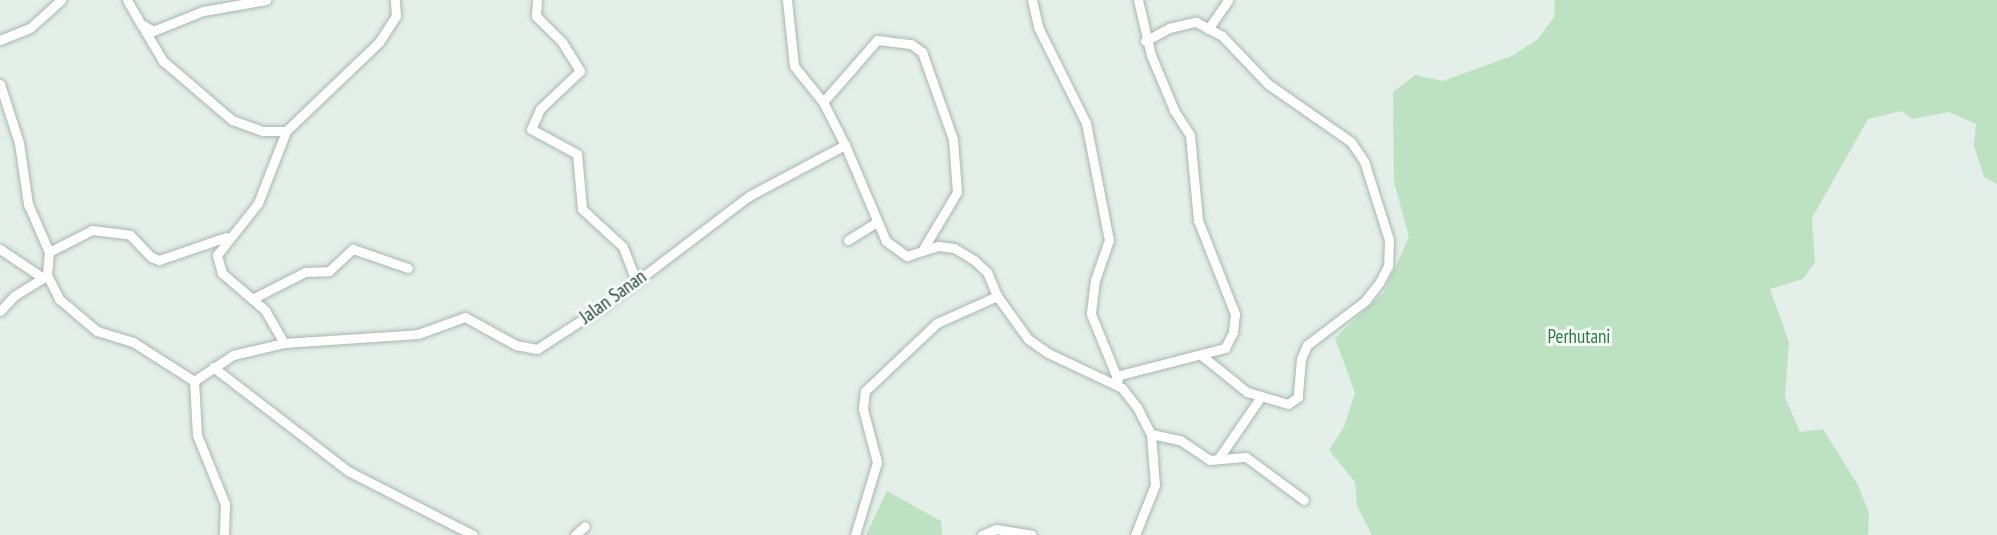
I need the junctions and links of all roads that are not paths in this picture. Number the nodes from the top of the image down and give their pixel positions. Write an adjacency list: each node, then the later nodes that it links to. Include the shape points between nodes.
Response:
1 (61, 0): 12 (street, via 30,28)
2 (127, 0): 10 (street)
3 (266, 0): 10 (street, via 203,11 162,30)
4 (395, 0): 16 (street, via 396,16 379,42)
5 (537, 0): 26 (street, via 536,16 569,51 580,71 540,109 531,128 540,137 575,150 582,209 623,247)
6 (788, 0): 15 (street, via 794,66)
7 (1032, 0): 33 (street, via 1038,27 1086,123 1110,240 1095,279 1091,314)
8 (1139, 0): 13 (street)
9 (1228, 0): 11 (street)
10 (141, 24): 16 (street, via 163,61 232,120 263,131)
11 (1208, 29): 13 (street, via 1196,22 1169,28); 36 (street, via 1222,36 1268,85 1351,142 1364,161 1389,240 1388,266 1379,283 1365,301 1302,353 1298,397 1288,404)
12 (0, 40)
13 (1145, 41): 31 (street, via 1174,110 1190,135 1198,220 1235,314 1225,348)
14 (0, 84): 23 (street, via 19,143 28,204)
15 (822, 102): 17 (street); 22 (street, via 877,40 911,44 922,52 953,139 957,191)
16 (286, 131): 19 (street, via 258,203)
17 (845, 145): 18 (street); 26 (street, Jalan Sanan, via 749,196)
18 (877, 222): 20 (street); 22 (street, via 886,241 902,253 910,256)
19 (229, 236): 23 (street, via 159,260 130,234 92,230); 28 (street, via 217,264)
20 (848, 240)
21 (0, 248): 25 (street)
22 (923, 249): 27 (street, via 954,248 974,260 987,272)
23 (49, 251): 25 (street)
24 (408, 268): 28 (street, via 353,249 329,271 305,272)
25 (45, 276): 29 (street); 34 (street, via 59,299 85,322 104,334 132,342)
26 (636, 281): 30 (street, Jalan Sanan, via 537,349 516,345 464,317 418,334)
27 (997, 296): 35 (street, via 1028,339 1048,354); 44 (street, via 937,323 864,391 863,409 877,462)
28 (252, 299): 30 (street, via 273,320)
29 (0, 311)
30 (284, 343): 32 (street, Jalan Sanan, via 233,355)
31 (1201, 355): 33 (street); 36 (street, via 1231,383)
32 (213, 367): 34 (street, Jalan Sanan); 42 (street, via 348,471)
33 (1116, 376): 35 (street)
34 (194, 381): 41 (street, via 197,435 225,504)
35 (1122, 388): 37 (street)
36 (1260, 398): 38 (street)
37 (1151, 434): 38 (street, via 1180,440 1210,460); 47 (street, via 1155,485)
38 (1218, 459): 39 (street, via 1246,457)
39 (1304, 500)
40 (585, 526): 43 (street)
41 (224, 535)
42 (472, 535)
43 (575, 535)
44 (855, 535)
45 (982, 535): 46 (street, via 996,529)
46 (1032, 535)
47 (1135, 535)

